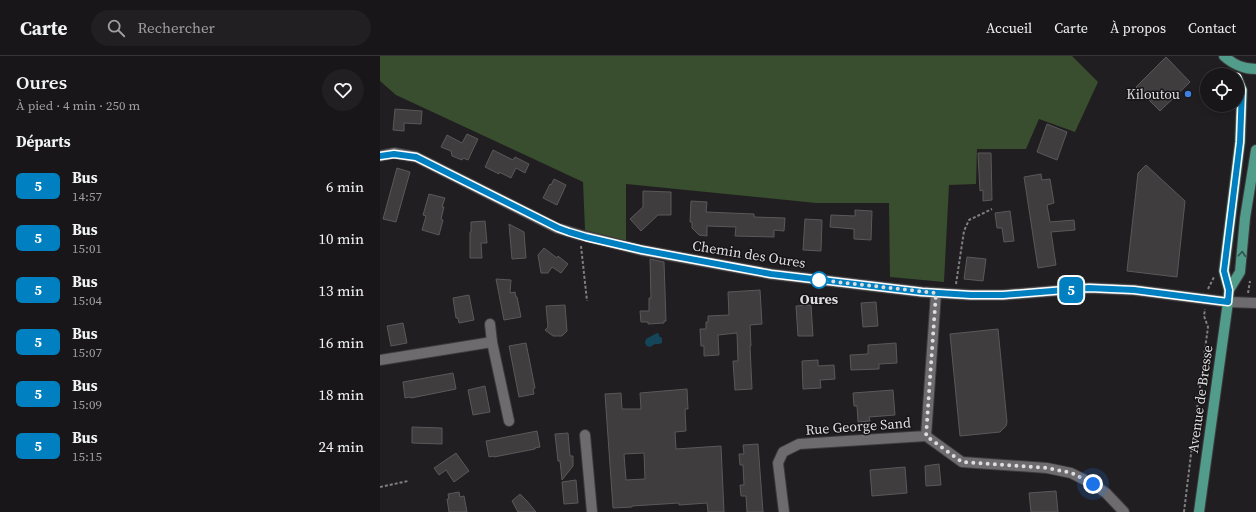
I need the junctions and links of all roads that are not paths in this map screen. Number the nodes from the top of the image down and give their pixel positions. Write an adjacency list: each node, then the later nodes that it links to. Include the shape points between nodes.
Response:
1 (1228, 59): 2 (main road, via 1242,68)
2 (1256, 69)
3 (1241, 112): 6 (main road, Avenue de Bresse, via 1240,142 1224,271)
4 (1256, 150): 6 (main road, Avenue de Bresse, one-way to 4, via 1240,272 1245,218)
5 (380, 156): 7 (street, Chemin des Oures, via 394,154 416,157 558,228 580,235 642,250 771,274)
6 (1229, 290): 8 (main road, Avenue de Bresse)
7 (936, 293): 8 (street, Chemin des Oures, via 1003,295 1089,288 1134,290); 15 (street, Rue George Sand)
8 (1228, 302): 9 (street, Chemin des Oures); 19 (main road, Avenue de Bresse)
9 (1256, 303)
10 (490, 324): 11 (street)
11 (492, 342): 12 (street); 13 (street)
12 (380, 360)
13 (509, 421)
14 (585, 434): 16 (street)
15 (926, 436): 17 (street, Rue George Sand, via 799,444 791,447 783,452 778,463); 18 (street, via 962,462 1047,468 1072,473 1106,493)
16 (592, 512)
17 (784, 512)
18 (1124, 512)
19 (1199, 512)

